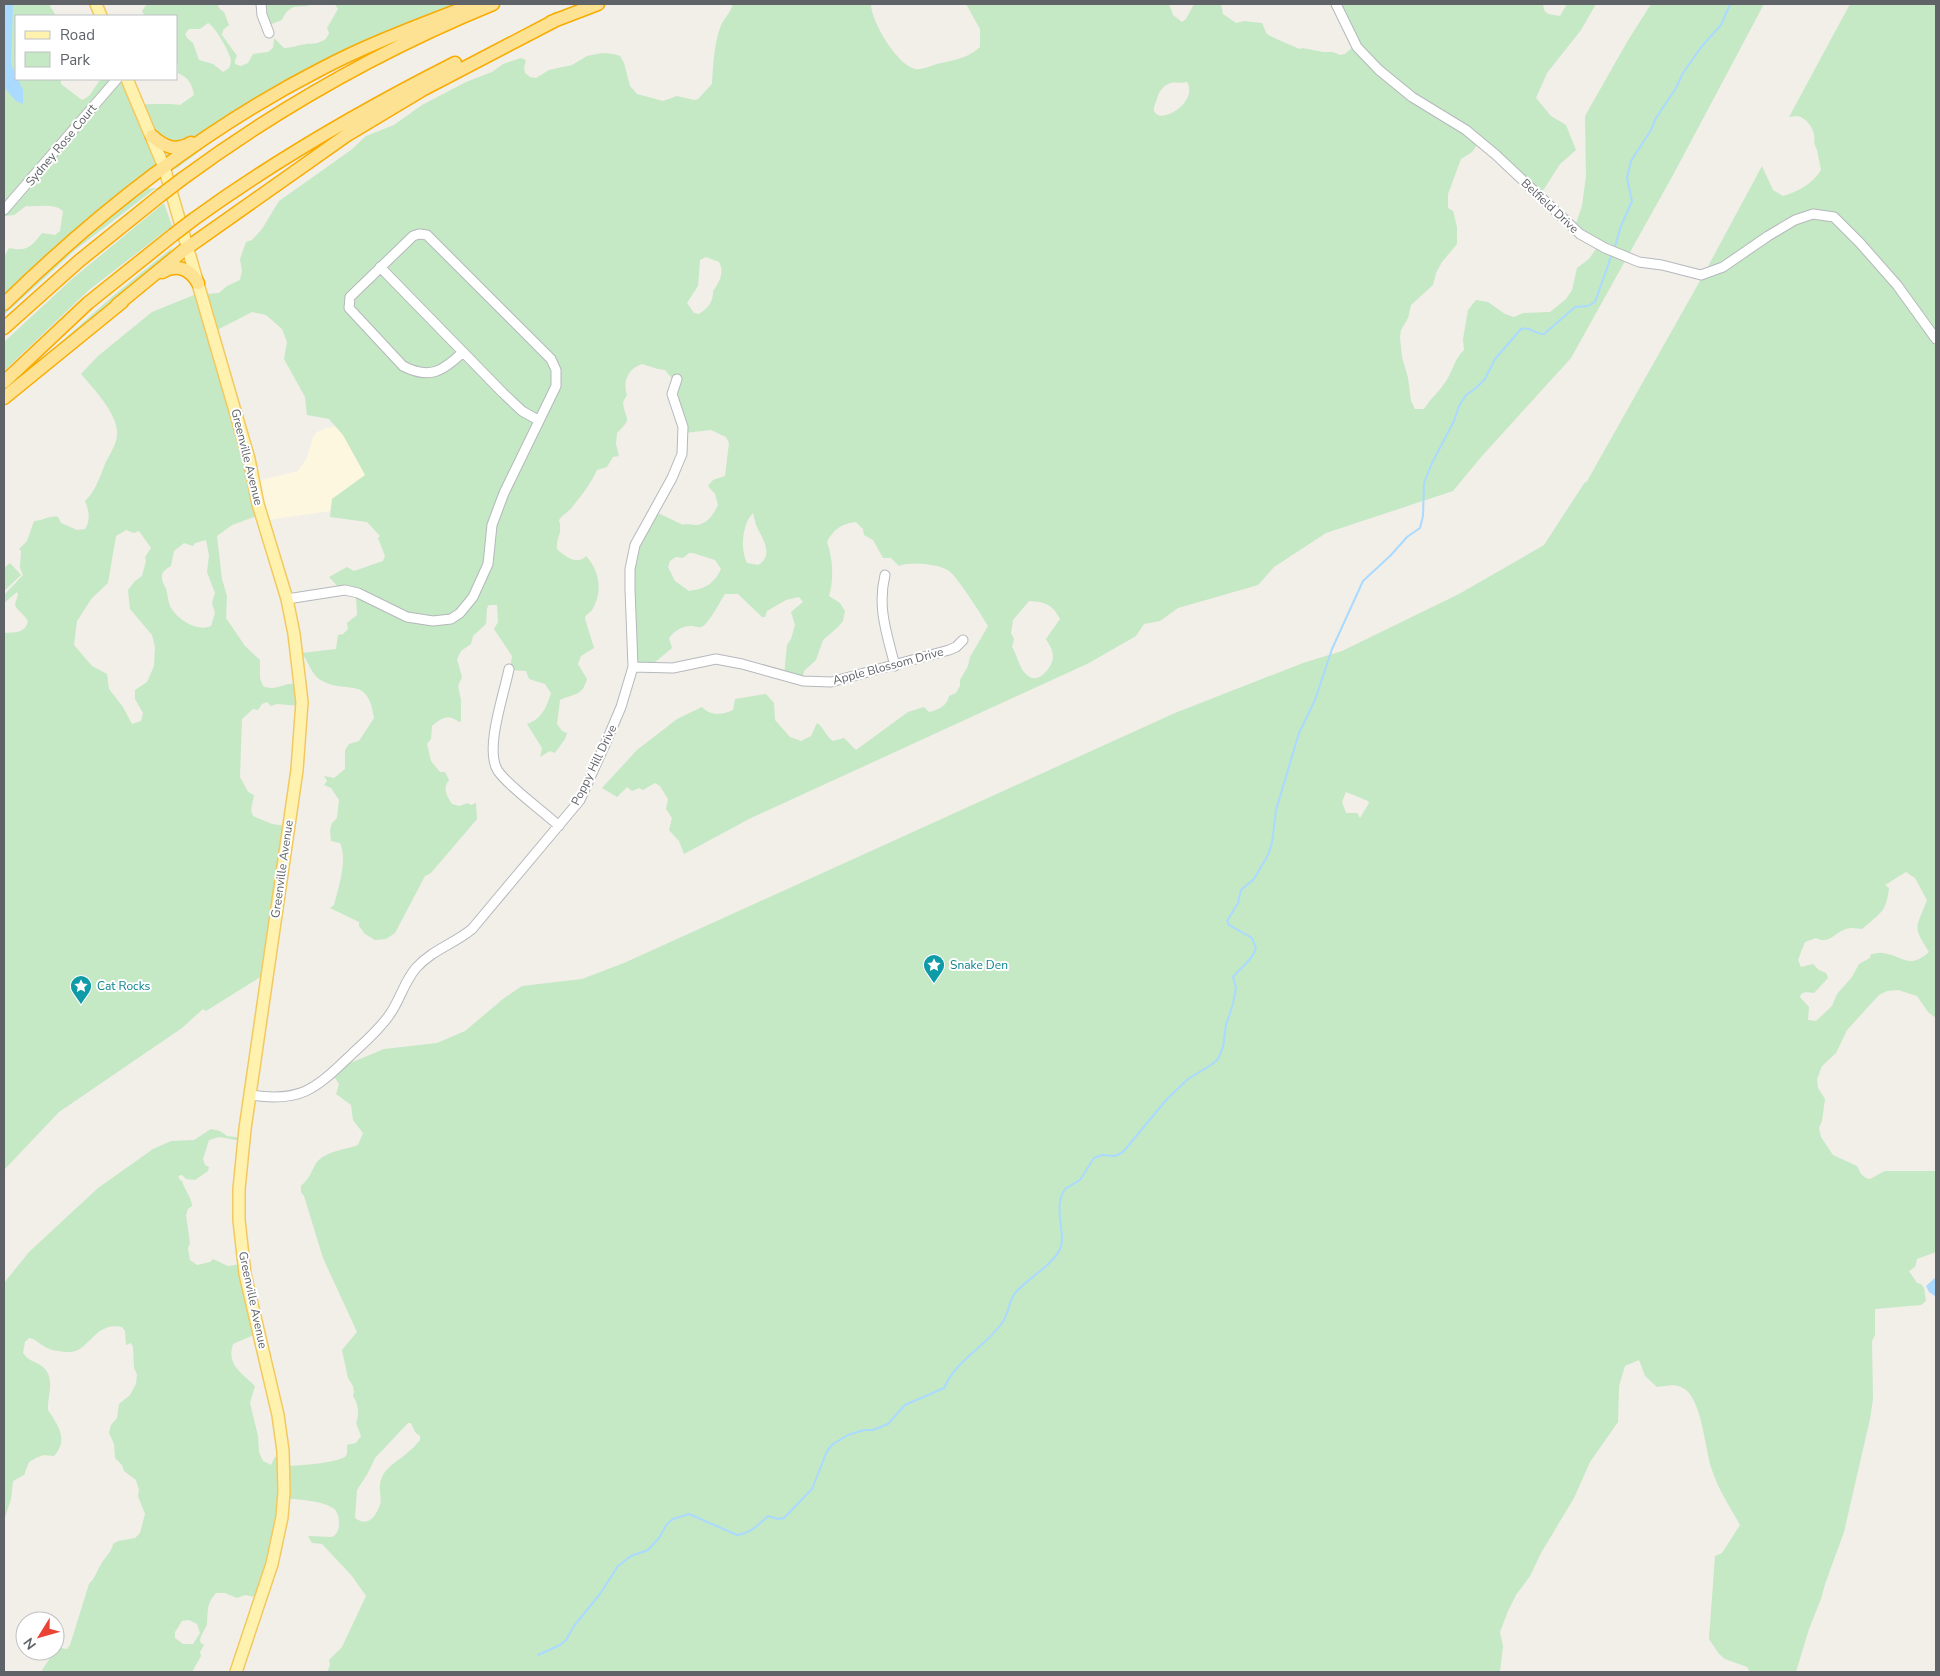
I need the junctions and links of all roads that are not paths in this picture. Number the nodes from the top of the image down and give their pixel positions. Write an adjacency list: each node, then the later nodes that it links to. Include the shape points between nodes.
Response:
1 (261, 4): 7 (street)
2 (474, 4): 10 (highway, via 323,68)
3 (493, 4): 19 (highway, bridge, via 402,46 260,127 160,195)
4 (598, 4): 6 (highway)
5 (1336, 4): 20 (street, Belfield Drive, via 1358,47 1373,64 1412,97 1466,130 1496,154 1587,238 1625,258 1701,275 1723,267 1795,220 1813,214 1834,217 1897,286)
6 (558, 19): 14 (highway, via 422,90 365,124); 23 (highway, bridge, via 476,53 359,113 283,158 173,235 83,308)
7 (269, 33)
8 (116, 80): 13 (street, Sydney Rose Court)
9 (127, 80): 11 (main road, Greenville Avenue)
10 (220, 129): 11 (highway, via 176,149 163,145); 12 (highway)
11 (152, 136): 12 (main road, Greenville Avenue)
12 (164, 167): 14 (main road, Greenville Avenue); 17 (highway, via 66,246)
13 (4, 210)
14 (188, 247): 16 (main road, Greenville Avenue); 18 (highway)
15 (380, 267): 21 (street); 21 (street, via 350,297 349,308 396,359 408,369 429,373 446,367); 25 (street, via 408,240 419,234 427,235 551,360 556,370 556,386)
16 (198, 283): 18 (highway, via 186,270 171,267); 27 (main road, Greenville Avenue)
17 (4, 304)
18 (117, 305): 24 (highway)
19 (4, 328)
20 (1936, 339)
21 (463, 352): 25 (street, via 522,411)
22 (677, 379): 30 (street, Poppy Hill Drive, via 672,394 683,427 682,454 632,555)
23 (4, 382)
24 (4, 398)
25 (538, 420): 27 (street, via 492,525 488,564 473,597 451,619 433,621 407,617 345,590)
26 (885, 575): 29 (street, via 881,613)
27 (286, 599): 33 (main road, Greenville Avenue, via 298,654 301,732)
28 (963, 640): 29 (street, Apple Blossom Drive, via 950,650)
29 (895, 666): 30 (street, Apple Blossom Drive, via 831,682 803,681 716,659 673,668)
30 (633, 667): 32 (street, Poppy Hill Drive, via 621,707 580,800)
31 (509, 669): 32 (street, via 494,736 494,762 503,777)
32 (559, 826): 33 (street, Poppy Hill Drive, via 472,928 420,963 389,1016 330,1075 301,1094 284,1098)
33 (250, 1095): 34 (main road, Greenville Avenue, via 240,1173 239,1220 246,1274 278,1415 284,1478 282,1517 272,1564)
34 (236, 1672)

